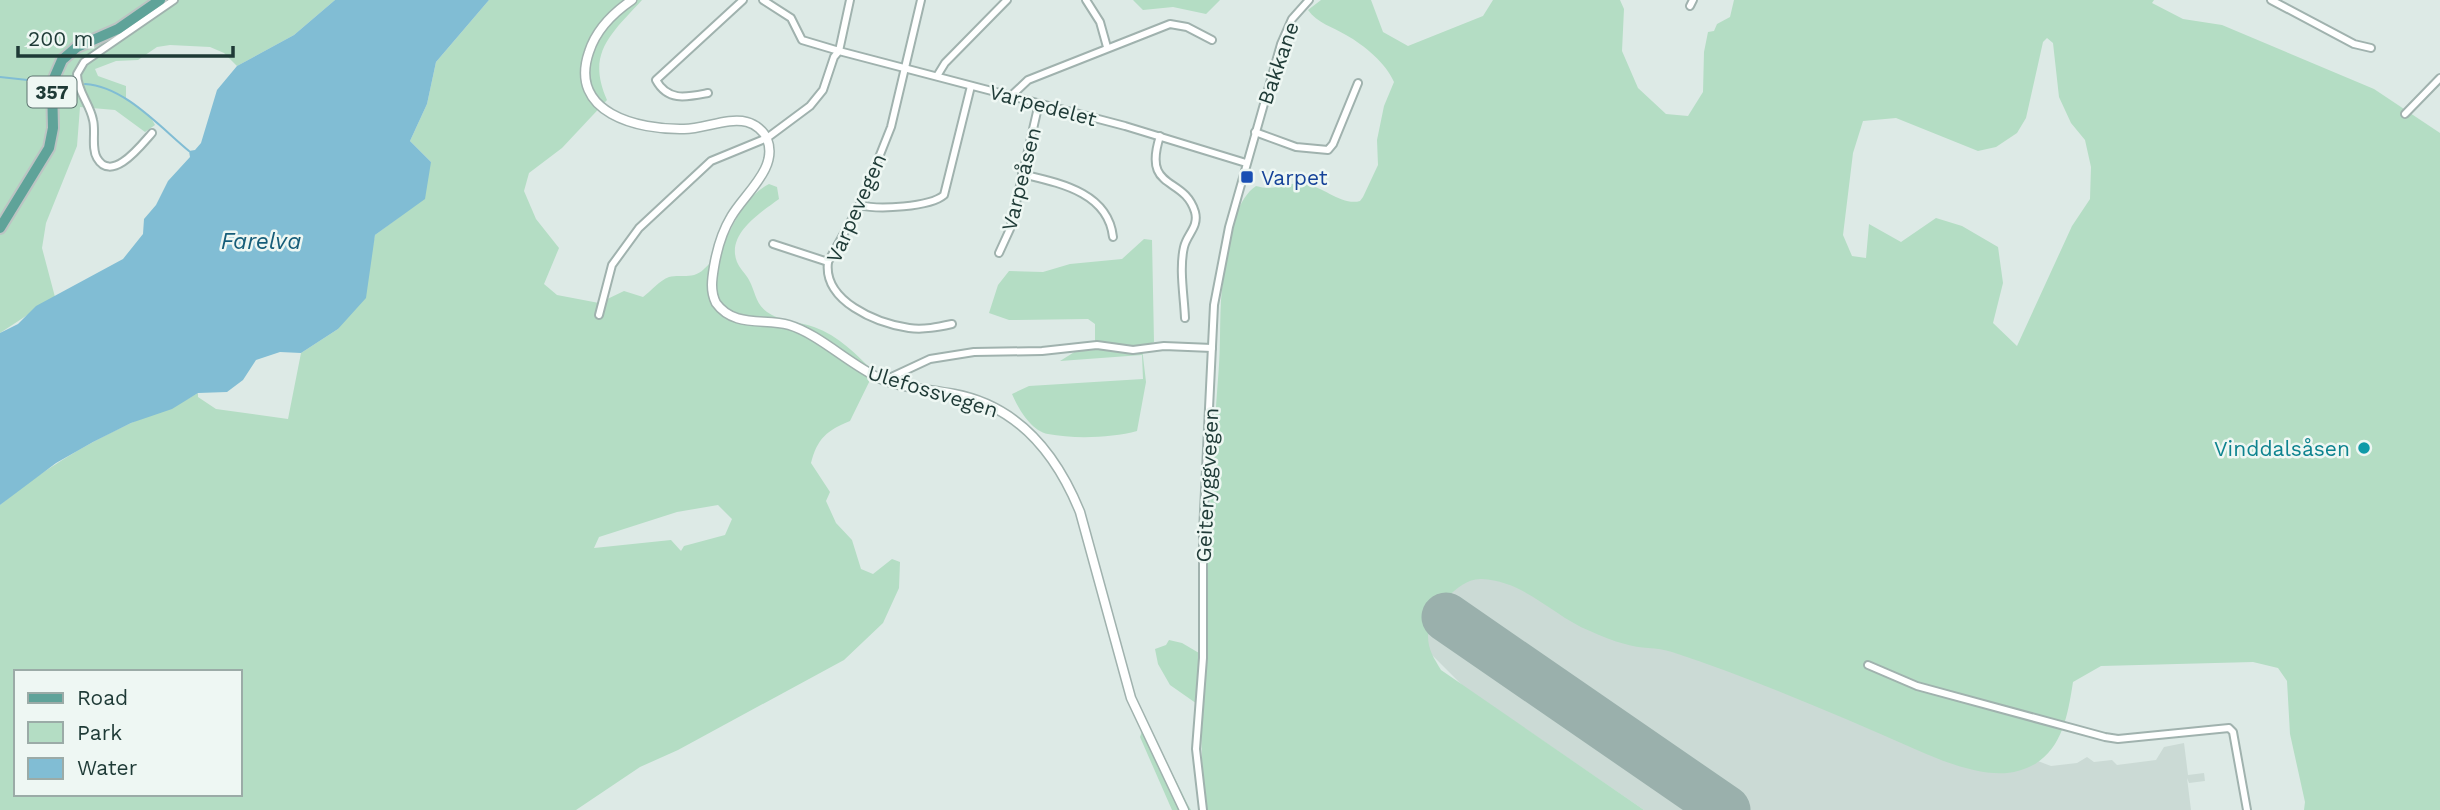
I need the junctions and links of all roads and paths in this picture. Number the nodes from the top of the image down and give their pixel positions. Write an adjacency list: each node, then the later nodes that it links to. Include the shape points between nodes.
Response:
1 (160, 0): 32 (main road, 357, via 62,60 52,83 49,148)
2 (174, 0): 26 (street, via 89,57 77,74 93,120 100,161 123,162)
3 (632, 0): 28 (street, via 607,20 587,56 586,85 597,105 626,121 665,128 748,122)
4 (743, 0): 21 (street, via 656,80 677,97)
5 (763, 0): 15 (street, Varpedelet, via 790,18 804,41)
6 (850, 0): 15 (street)
7 (921, 0): 16 (street, Varpevegen)
8 (1007, 0): 17 (street)
9 (1086, 0): 13 (street, via 1100,22)
10 (1309, 0): 25 (street, Bakkane, via 1286,29)
11 (2271, 0): 14 (street, via 2354,44)
12 (1212, 40): 13 (street, via 1170,24)
13 (1107, 47): 22 (street, via 1028,80)
14 (2371, 48)
15 (839, 51): 16 (street, Varpedelet); 28 (street, via 816,100)
16 (903, 67): 17 (street, Varpedelet); 31 (street, Varpevegen, via 892,124)
17 (937, 76): 20 (street, Varpedelet)
18 (2440, 78): 24 (street)
19 (1358, 83): 25 (street, Bakkane, via 1328,150 1296,147)
20 (971, 86): 22 (street, Varpedelet); 31 (street, via 944,195 931,202)
21 (708, 93)
22 (1011, 96): 23 (street, Varpedelet)
23 (1039, 103): 27 (street, Varpedelet); 30 (street, Varpeåsen)
24 (2405, 114)
25 (1255, 132): 29 (street, Bakkane)
26 (152, 133)
27 (1160, 136): 29 (street, Varpedelet); 38 (street, via 1155,168 1195,214 1183,251)
28 (767, 138): 37 (street, via 718,156 650,216 615,260); 41 (street, Ulefossvegen, via 765,169 730,218 720,241 712,276 714,299 720,309 738,320 798,328 853,365)
29 (1246, 163): 40 (street, Geiteryggvegen, via 1218,277)
30 (1022, 174): 33 (street, via 1081,192 1107,215); 35 (street, Varpeåsen)
31 (860, 205): 36 (street, Varpevegen)
32 (0, 228)
33 (1113, 237)
34 (773, 244): 36 (street)
35 (999, 253)
36 (828, 262): 39 (street, Varpevegen, via 831,284 853,306 906,328)
37 (599, 315)
38 (1185, 318)
39 (952, 324)
40 (1212, 348): 41 (street, via 1097,345 956,354 920,362); 44 (street, Geiteryggvegen, via 1196,749)
41 (885, 380): 43 (street, Ulefossvegen, via 991,405 1023,425 1051,456 1084,524 1131,698)
42 (1868, 665): 45 (street, via 1917,686 2105,737 2229,728)
43 (1184, 810)
44 (1203, 810)
45 (2247, 810)

